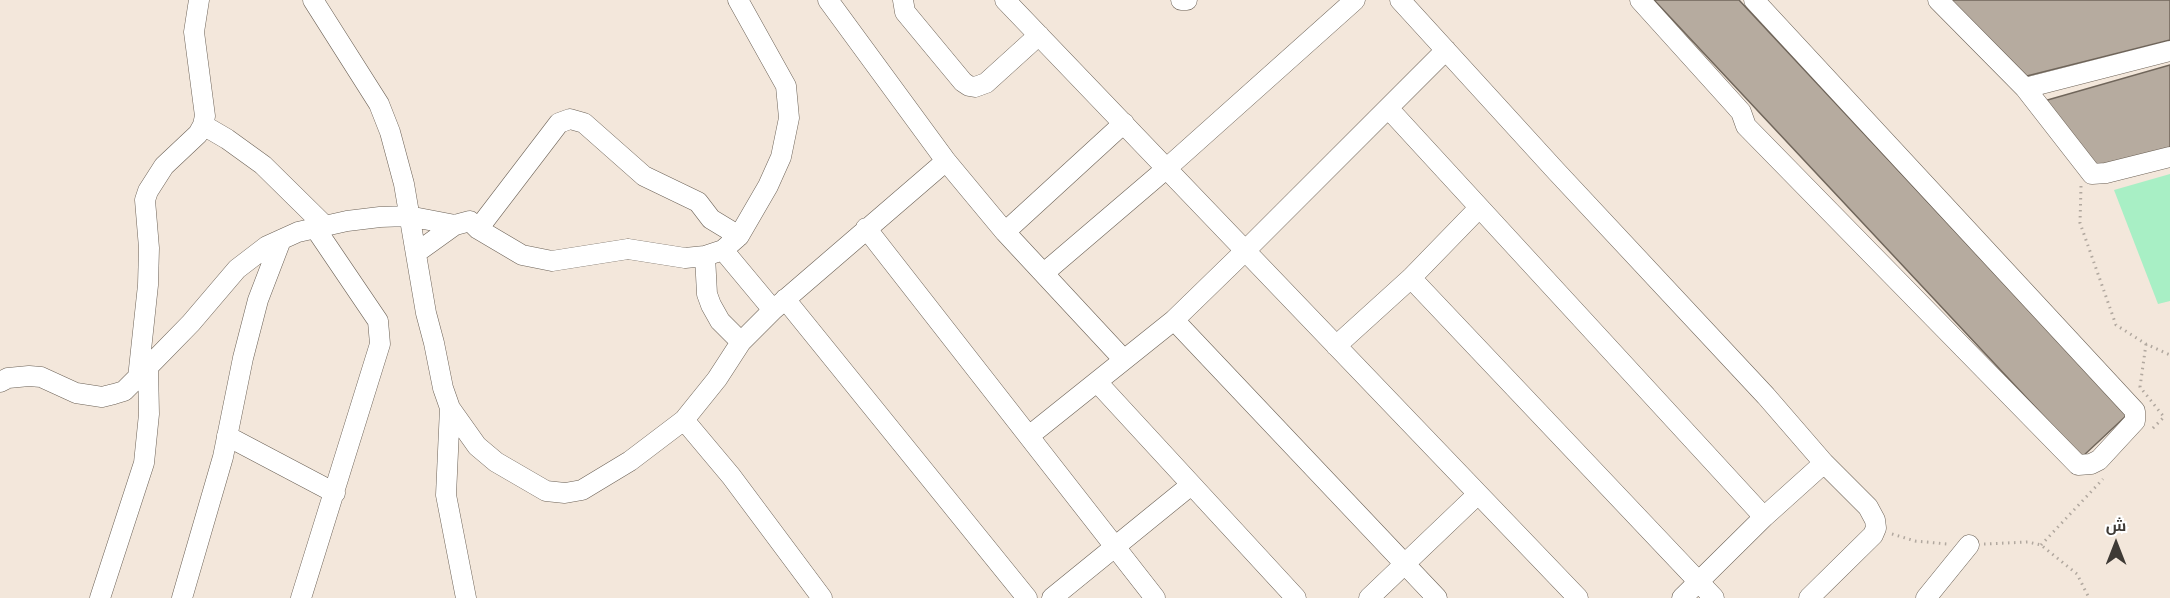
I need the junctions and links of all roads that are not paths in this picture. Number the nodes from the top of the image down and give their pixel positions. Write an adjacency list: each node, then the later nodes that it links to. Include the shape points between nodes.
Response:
1 (199, 0): 20 (street, via 194,32)
2 (313, 0): 25 (street, via 380,104 398,158)
3 (738, 0): 31 (street, via 786,86 789,118 782,157)
4 (828, 0): 22 (street)
5 (903, 0): 14 (street, via 905,12 969,86 986,83)
6 (1005, 0): 14 (street)
7 (1181, 0): 8 (street)
8 (1187, 0)
9 (1355, 0): 23 (street)
10 (1400, 0): 15 (street)
11 (1640, 0): 12 (street, via 1741,112 1746,126 2078,465 2099,460 2135,421 2135,411)
12 (1754, 0)
13 (1938, 0): 17 (street)
14 (1040, 36): 19 (street)
15 (1446, 50): 18 (street); 50 (street)
16 (2170, 51): 17 (street)
17 (2025, 88): 21 (street, via 2092,174)
18 (1388, 108): 24 (street); 33 (street)
19 (1124, 123): 23 (street); 30 (street)
20 (203, 125): 27 (street, via 263,165); 43 (street, via 164,166 145,200 149,257)
21 (2170, 157)
22 (946, 161): 28 (street); 30 (street)
23 (1167, 168): 33 (street); 36 (street)
24 (1479, 208): 37 (street); 54 (street)
25 (408, 216): 26 (street); 27 (street); 34 (street)
26 (455, 225): 29 (street, via 470,221); 34 (street)
27 (320, 227): 32 (street); 52 (street, via 378,321 380,334 379,354)
28 (866, 228): 38 (street); 49 (street)
29 (478, 229): 31 (street, via 559,123 570,119 584,123 644,176 698,202 711,219); 35 (street, via 522,255 552,261 628,249 685,258)
30 (1005, 232): 36 (street)
31 (739, 236): 35 (street)
32 (281, 240): 43 (street, via 237,269); 48 (street, via 258,300)
33 (1245, 251): 39 (street); 41 (street)
34 (416, 253): 46 (street, via 442,388)
35 (714, 253): 38 (street); 40 (street, via 707,294 720,321)
36 (1044, 273): 42 (street)
37 (1411, 278): 41 (street); 58 (street)
38 (779, 304): 40 (street); 64 (street)
39 (1174, 320): 42 (street); 57 (street)
40 (741, 342): 47 (street)
41 (1336, 346): 53 (street)
42 (1124, 360): 45 (street)
43 (143, 373): 44 (street, via 124,391 102,397 76,393 41,377 8,378); 59 (street, via 150,414 144,463)
44 (0, 382)
45 (1097, 382): 49 (street); 51 (street)
46 (450, 408): 47 (street, via 477,446 496,462 546,491 565,493 596,483); 62 (street, via 446,495)
47 (684, 420): 63 (street)
48 (227, 436): 52 (street); 60 (street)
49 (1029, 436): 56 (street)
50 (1824, 463): 54 (street); 73 (street, via 1868,507 1876,528)
51 (1191, 485): 56 (street); 67 (street)
52 (335, 493): 61 (street)
53 (1478, 494): 57 (street); 70 (street)
54 (1764, 517): 58 (street)
55 (1969, 545): 74 (street)
56 (1116, 548): 65 (street); 66 (street)
57 (1405, 563): 68 (street); 69 (street)
58 (1699, 582): 71 (street); 72 (street)
59 (100, 598)
60 (182, 598)
61 (301, 598)
62 (466, 598)
63 (822, 598)
64 (1027, 598)
65 (1052, 598)
66 (1155, 598)
67 (1296, 598)
68 (1369, 598)
69 (1437, 598)
70 (1578, 598)
71 (1682, 598)
72 (1714, 598)
73 (1809, 598)
74 (1926, 598)

